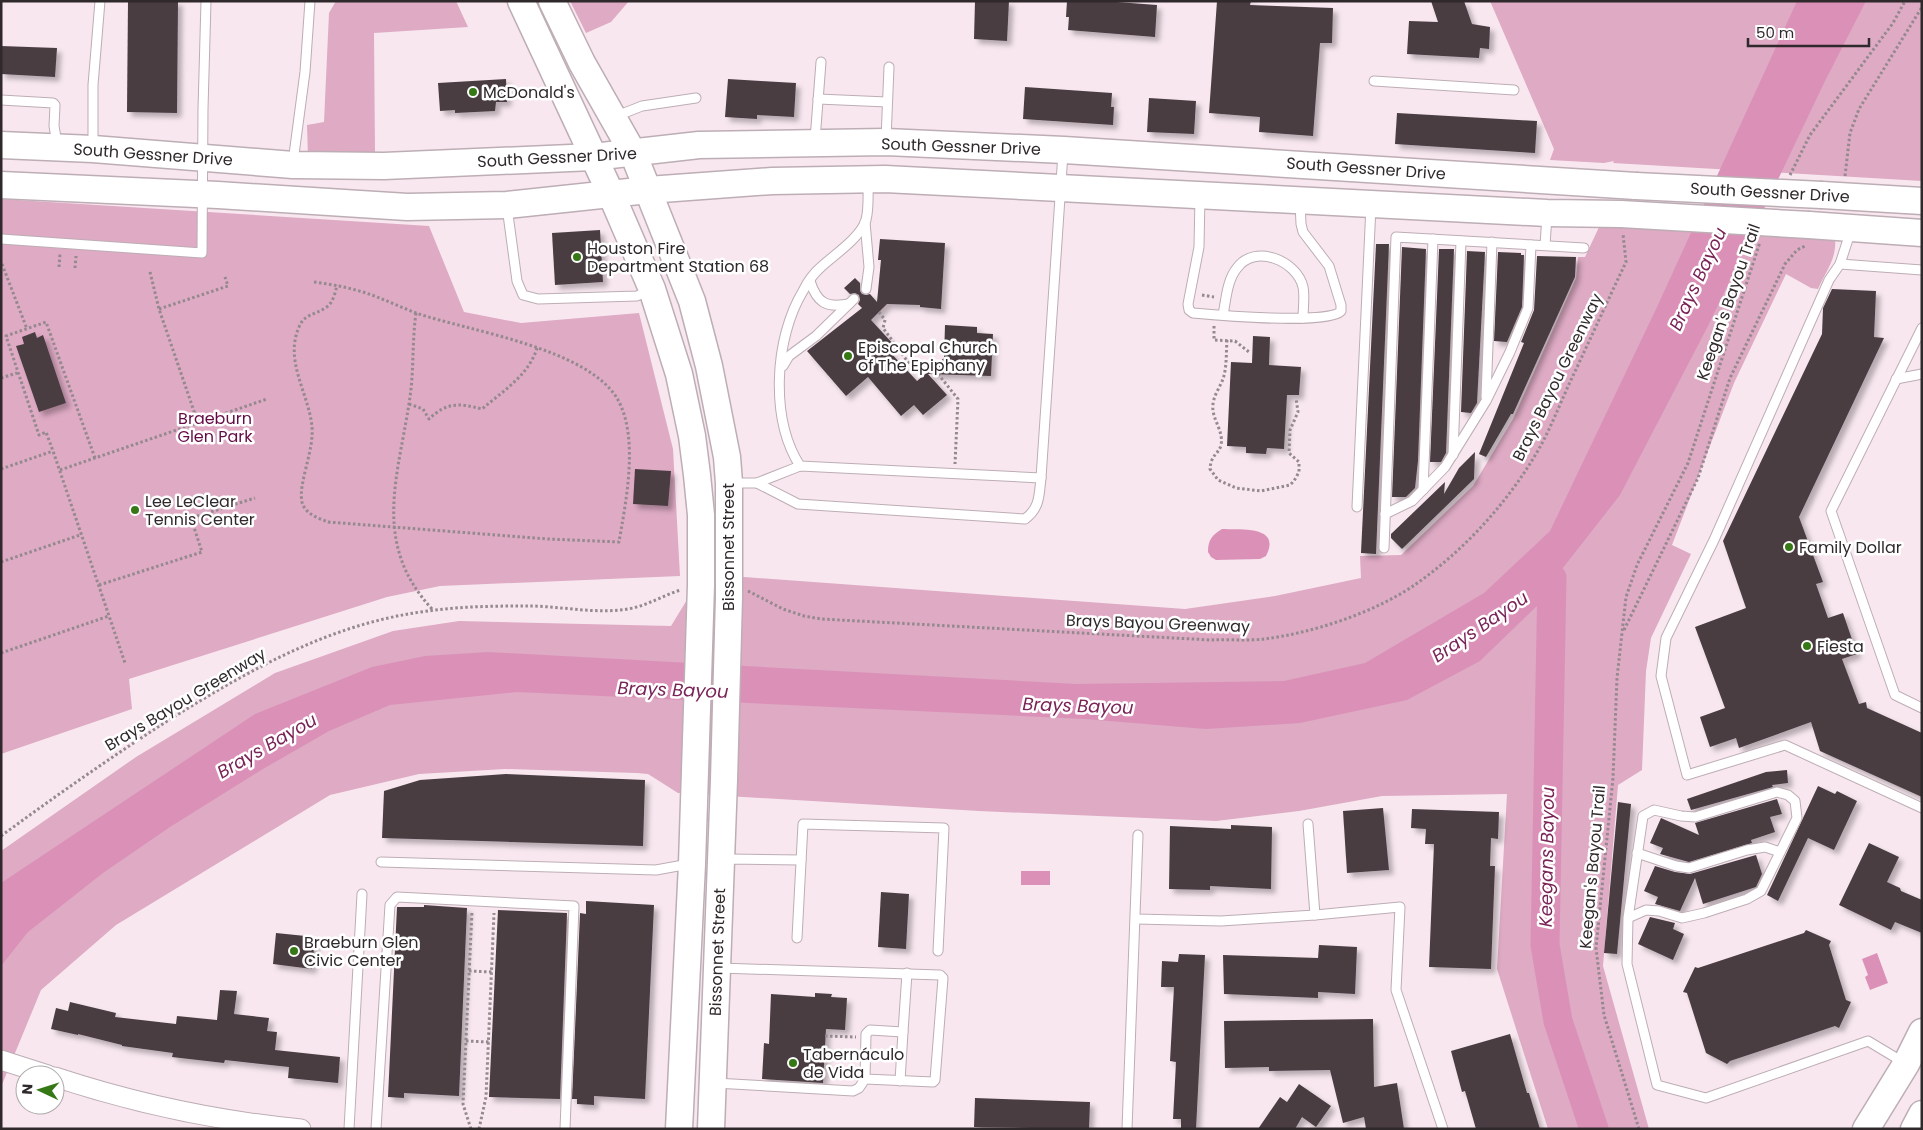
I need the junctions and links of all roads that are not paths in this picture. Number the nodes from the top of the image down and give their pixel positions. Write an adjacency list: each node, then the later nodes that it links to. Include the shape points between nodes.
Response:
1 (100, 1): 19 (lane, via 93,85)
2 (206, 1): 22 (lane)
3 (310, 1): 24 (lane, via 306,72)
4 (521, 1): 23 (main road, Bissonnet Street)
5 (552, 1): 14 (main road, Bissonnet Street)
6 (821, 62): 11 (lane)
7 (889, 67): 13 (lane)
8 (1374, 81): 9 (lane)
9 (1514, 90)
10 (696, 98): 14 (lane, via 642,106)
11 (818, 99): 13 (lane); 16 (lane)
12 (1, 100): 18 (lane, via 53,103)
13 (887, 102): 15 (lane)
14 (613, 118): 21 (main road, Bissonnet Street)
15 (886, 142): 16 (main road, South Gessner Drive); 20 (main road, South Gessner Drive); 26 (main road)
16 (815, 143): 21 (main road, South Gessner Drive, via 698,145)
17 (1, 144): 18 (main road, South Gessner Drive)
18 (57, 147): 19 (main road, South Gessner Drive)
19 (93, 149): 22 (main road, South Gessner Drive)
20 (1064, 150): 25 (main road, South Gessner Drive); 28 (lane)
21 (634, 153): 23 (main road, South Gessner Drive); 29 (main road, Bissonnet Street)
22 (202, 157): 24 (main road, South Gessner Drive); 30 (lane)
23 (593, 157): 24 (main road, South Gessner Drive, via 384,166); 31 (main road, Bissonnet Street)
24 (293, 164)
25 (1370, 169): 34 (main road, South Gessner Drive, bridge); 35 (main road)
26 (876, 179): 28 (main road, South Gessner Drive); 29 (main road, South Gessner Drive, via 772,181); 38 (lane)
27 (1, 185): 30 (main road, South Gessner Drive)
28 (1060, 188): 32 (main road, South Gessner Drive); 64 (lane)
29 (648, 190): 31 (main road, South Gessner Drive); 60 (main road, Bissonnet Street, via 692,301)
30 (202, 194): 36 (main road, South Gessner Drive, via 407,207); 41 (lane, via 202,253)
31 (611, 194): 36 (main road, South Gessner Drive); 51 (main road, Bissonnet Street)
32 (1200, 195): 33 (main road, South Gessner Drive); 53 (lane, via 1199,247 1188,307 1193,313)
33 (1300, 200): 35 (main road, South Gessner Drive); 54 (lane, via 1301,224 1329,266 1341,311 1334,315)
34 (1922, 201)
35 (1371, 203): 37 (main road, South Gessner Drive); 68 (lane)
36 (507, 205): 51 (lane, via 517,281 523,296 538,299 637,296)
37 (1548, 213): 39 (main road, South Gessner Drive, bridge, via 1622,223 1809,234); 46 (lane)
38 (866, 222): 50 (lane); 52 (lane)
39 (1852, 228): 40 (main road, South Gessner Drive); 48 (lane)
40 (1922, 233)
41 (1, 239)
42 (1433, 239): 43 (lane); 67 (lane); 69 (lane, via 1396,237)
43 (1461, 241): 44 (lane); 62 (lane)
44 (1492, 242): 45 (lane); 59 (lane)
45 (1531, 244): 46 (lane); 59 (lane, via 1528,308)
46 (1545, 245): 47 (lane)
47 (1584, 248)
48 (1840, 264): 49 (lane); 72 (lane, via 1829,280 1714,540 1666,638 1661,676 1687,775 1785,745)
49 (1922, 270)
50 (810, 281): 56 (lane, via 787,325); 56 (lane, via 815,296 830,305 852,301 822,331 789,356)
51 (652, 289): 61 (main road, Bissonnet Street, via 679,374)
52 (866, 289)
53 (1223, 315): 54 (lane); 54 (lane, via 1236,268 1244,260 1254,257 1274,257 1296,273 1303,288)
54 (1303, 318)
55 (1922, 328): 58 (lane)
56 (780, 371): 63 (lane, via 778,397 792,454)
57 (1922, 374): 58 (lane)
58 (1896, 379): 71 (lane, via 1831,511 1895,696)
59 (1486, 400): 62 (lane)
60 (721, 428): 61 (main road); 65 (main road, Bissonnet Street)
61 (692, 436): 80 (main road, Bissonnet Street, via 701,510 693,591)
62 (1454, 455): 67 (lane)
63 (800, 466): 64 (lane); 66 (lane)
64 (1041, 478): 66 (lane, via 1039,503 1033,514 1025,519 798,504)
65 (729, 483): 66 (lane); 79 (main road, Bissonnet Street, via 736,593)
66 (756, 483)
67 (1423, 490): 69 (lane, via 1412,501)
68 (1357, 507)
69 (1385, 514): 70 (lane)
70 (1384, 548)
71 (1922, 708)
72 (1922, 808)
73 (1308, 824): 82 (lane)
74 (1138, 835): 84 (lane)
75 (1780, 852): 76 (lane, via 1765,847 1747,850 1688,868); 76 (lane, via 1797,818 1796,801 1777,792 1695,818 1654,810 1643,816); 83 (lane, via 1761,890 1747,899 1682,918 1646,910)
76 (1637, 853): 83 (lane)
77 (801, 860): 79 (lane, via 729,859); 85 (lane); 86 (lane, via 803,824 944,828)
78 (381, 862): 80 (lane, via 656,870)
79 (720, 862): 80 (main road); 87 (main road, Bissonnet Street)
80 (692, 864): 104 (main road, Bissonnet Street)
81 (362, 894): 101 (lane)
82 (1315, 915): 84 (lane, via 1221,921); 107 (lane, via 1400,907 1396,990)
83 (1628, 918): 93 (lane, via 1627,964 1657,1085 1706,1098 1868,1040)
84 (1136, 919): 106 (lane)
85 (797, 938)
86 (938, 951)
87 (717, 968): 88 (lane); 97 (main road, Bissonnet Street)
88 (907, 973): 89 (lane); 96 (lane, via 940,975 943,978 935,1080)
89 (903, 1032): 94 (lane, via 870,1030 866,1034); 96 (lane)
90 (1922, 1032): 93 (main road)
91 (1, 1060): 92 (street)
92 (17, 1065)
93 (1914, 1068): 108 (main road)
94 (865, 1079): 96 (lane); 97 (lane, via 859,1088 853,1090)
95 (65, 1080): 99 (street, via 94,1090)
96 (900, 1081)
97 (713, 1083): 105 (main road, Bissonnet Street)
98 (1922, 1114): 109 (main road)
99 (259, 1126): 100 (street)
100 (301, 1129)
101 (349, 1129)
102 (376, 1129): 103 (lane, via 390,905 396,897 574,906)
103 (565, 1129)
104 (679, 1129)
105 (711, 1129)
106 (1127, 1129)
107 (1443, 1129)
108 (1866, 1129)
109 (1914, 1129)

